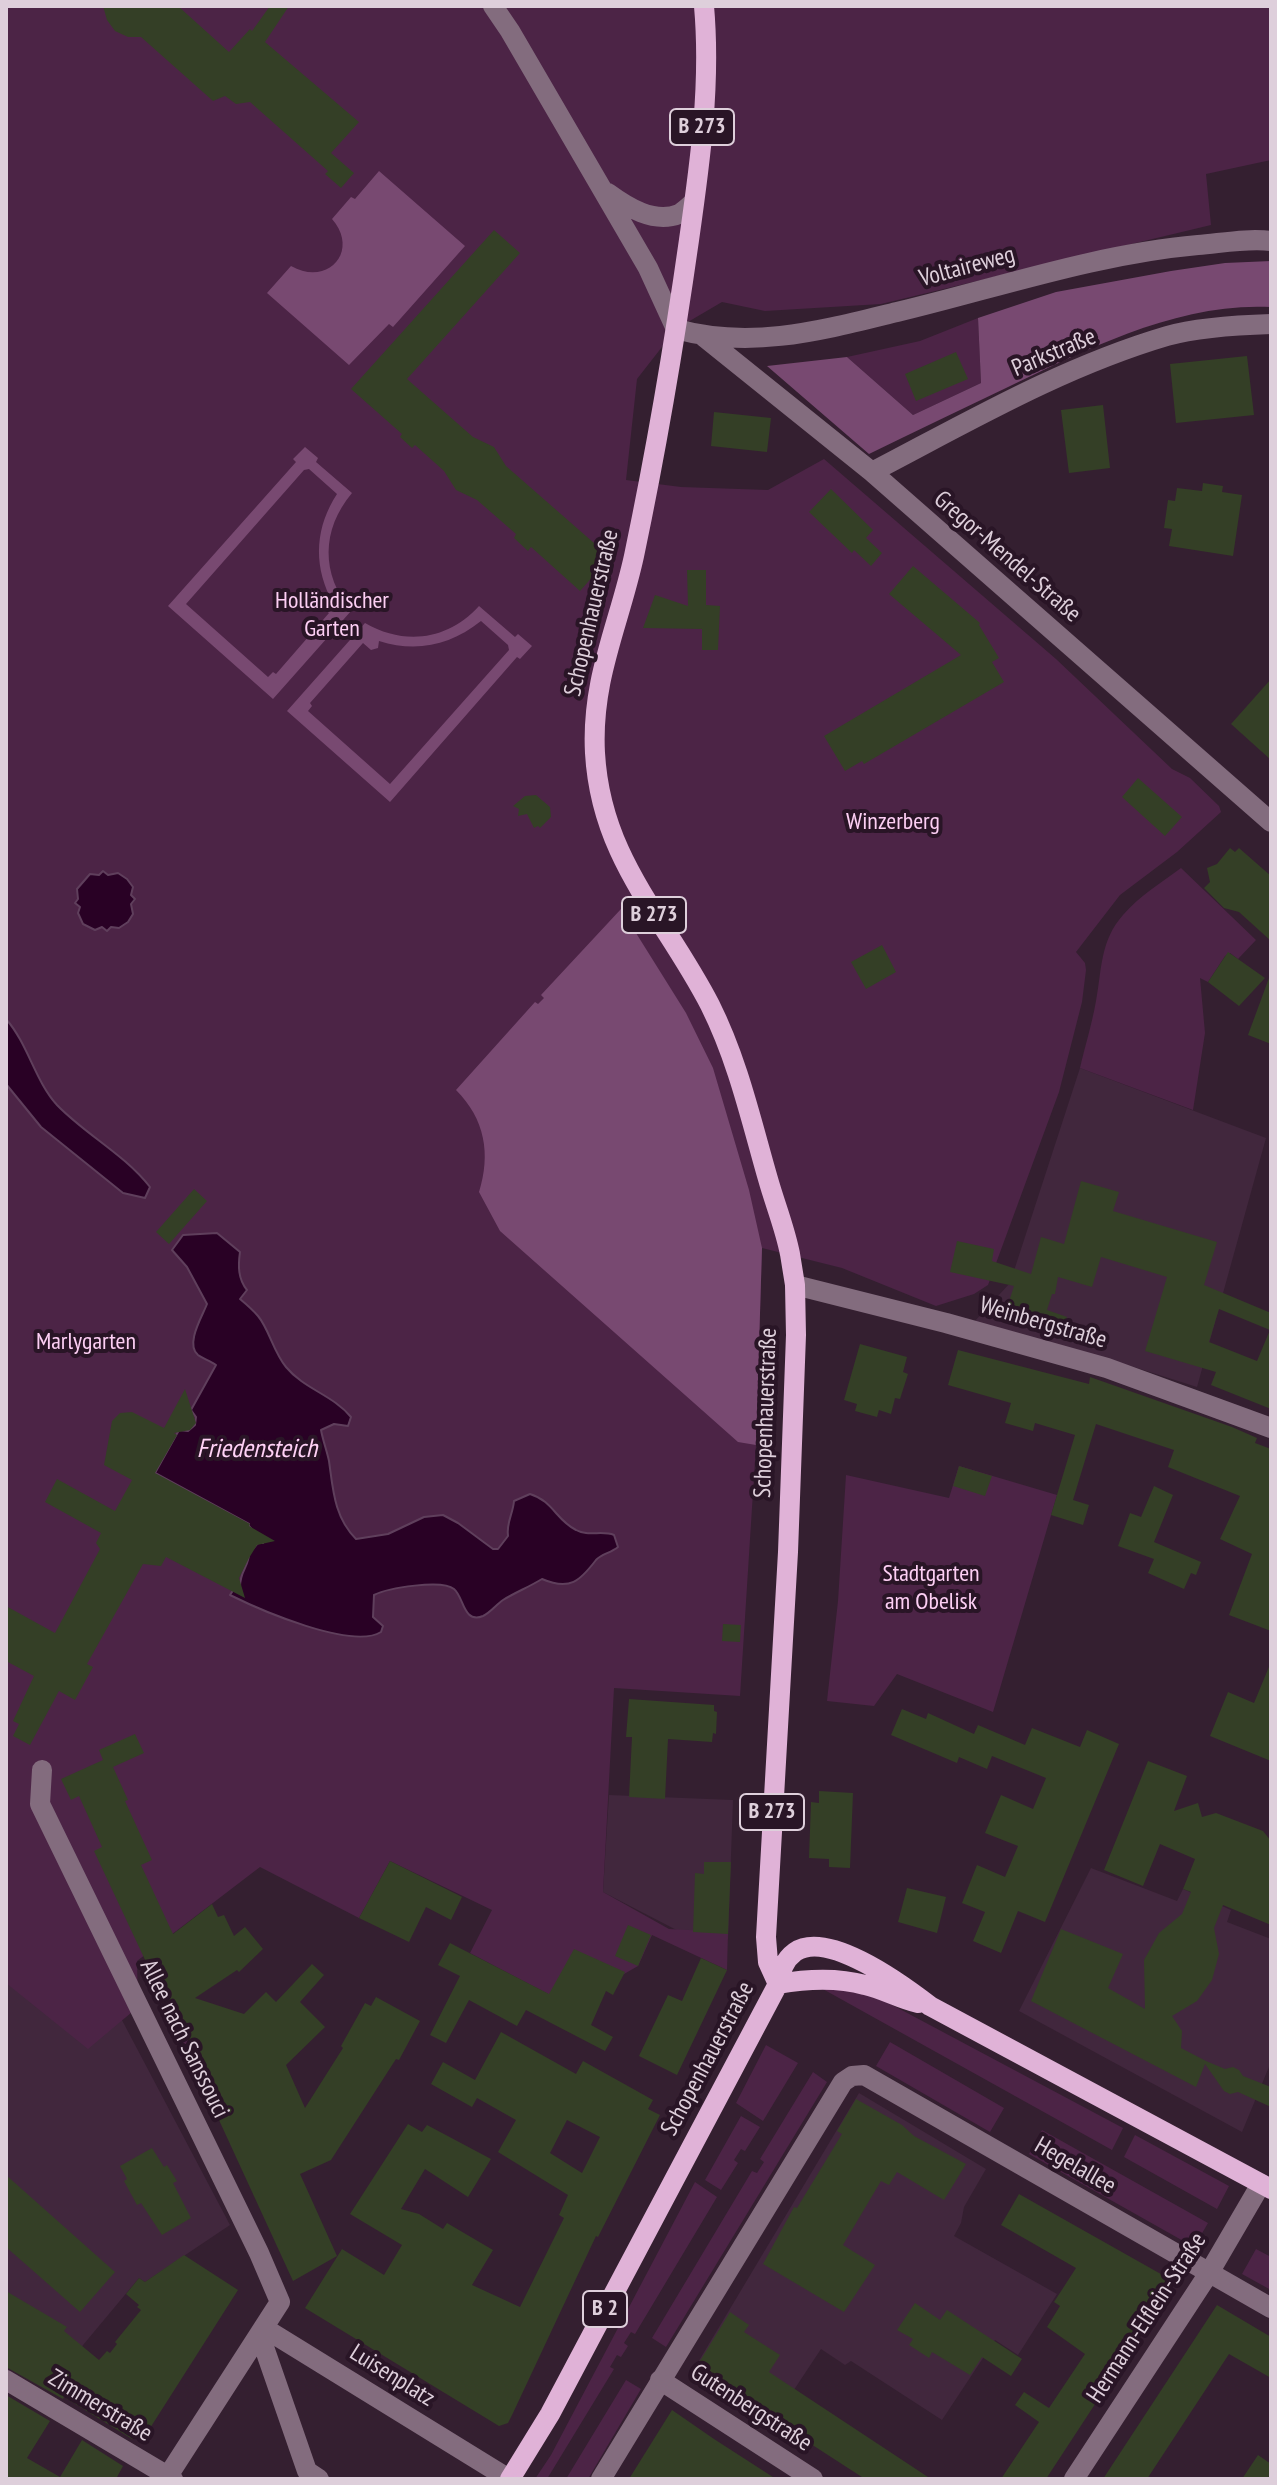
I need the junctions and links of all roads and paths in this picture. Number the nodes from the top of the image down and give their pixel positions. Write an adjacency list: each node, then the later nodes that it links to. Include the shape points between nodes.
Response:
1 (493, 6): 3 (street)
2 (704, 6): 4 (main road, B 273, via 708,52)
3 (602, 189): 4 (street, via 631,209 649,214 678,214); 7 (street)
4 (694, 202): 7 (main road, B 273)
5 (1271, 241): 8 (street, Voltaireweg, via 1164,248 805,335)
6 (1271, 324): 9 (street, Parkstraße, via 1170,335 1063,373)
7 (676, 329): 8 (street, Voltaireweg); 11 (main road, Schopenhauerstraße / B 273, via 632,564 597,695 598,781 626,868 697,982 736,1066 785,1230)
8 (704, 337): 9 (street, Gregor-Mendel-Straße)
9 (872, 472): 10 (street, Gregor-Mendel-Straße)
10 (1271, 822)
11 (795, 1285): 12 (street, Weinbergstraße, via 1107,1368); 14 (main road, Schopenhauerstraße / B 273, via 788,1552 766,1937 768,1962)
12 (1271, 1428)
13 (42, 1770): 19 (street, Allee nach Sanssouci, via 40,1804 280,2302)
14 (778, 1984): 15 (main road, B 2, via 838,1980); 15 (main road, B 2, via 783,1964 793,1953 815,1946 864,1962); 23 (main road, Schopenhauerstraße / B 2, via 550,2414)
15 (930, 2006): 16 (main road, B 2)
16 (1266, 2187): 17 (street, Hermann-Elflein-Straße)
17 (1209, 2273): 18 (street, Hegelallee); 21 (street, Hegelallee, via 864,2075 852,2076 843,2082); 27 (street, Hermann-Elflein-Straße)
18 (1271, 2308)
19 (264, 2338): 22 (street); 23 (street, Luisenplatz); 24 (street)
20 (6, 2380): 24 (street, Zimmerstraße)
21 (660, 2380): 25 (street); 26 (street, Gutenbergstraße)
22 (309, 2476)
23 (499, 2477)
24 (169, 2478)
25 (601, 2479)
26 (813, 2479)
27 (1074, 2479)

